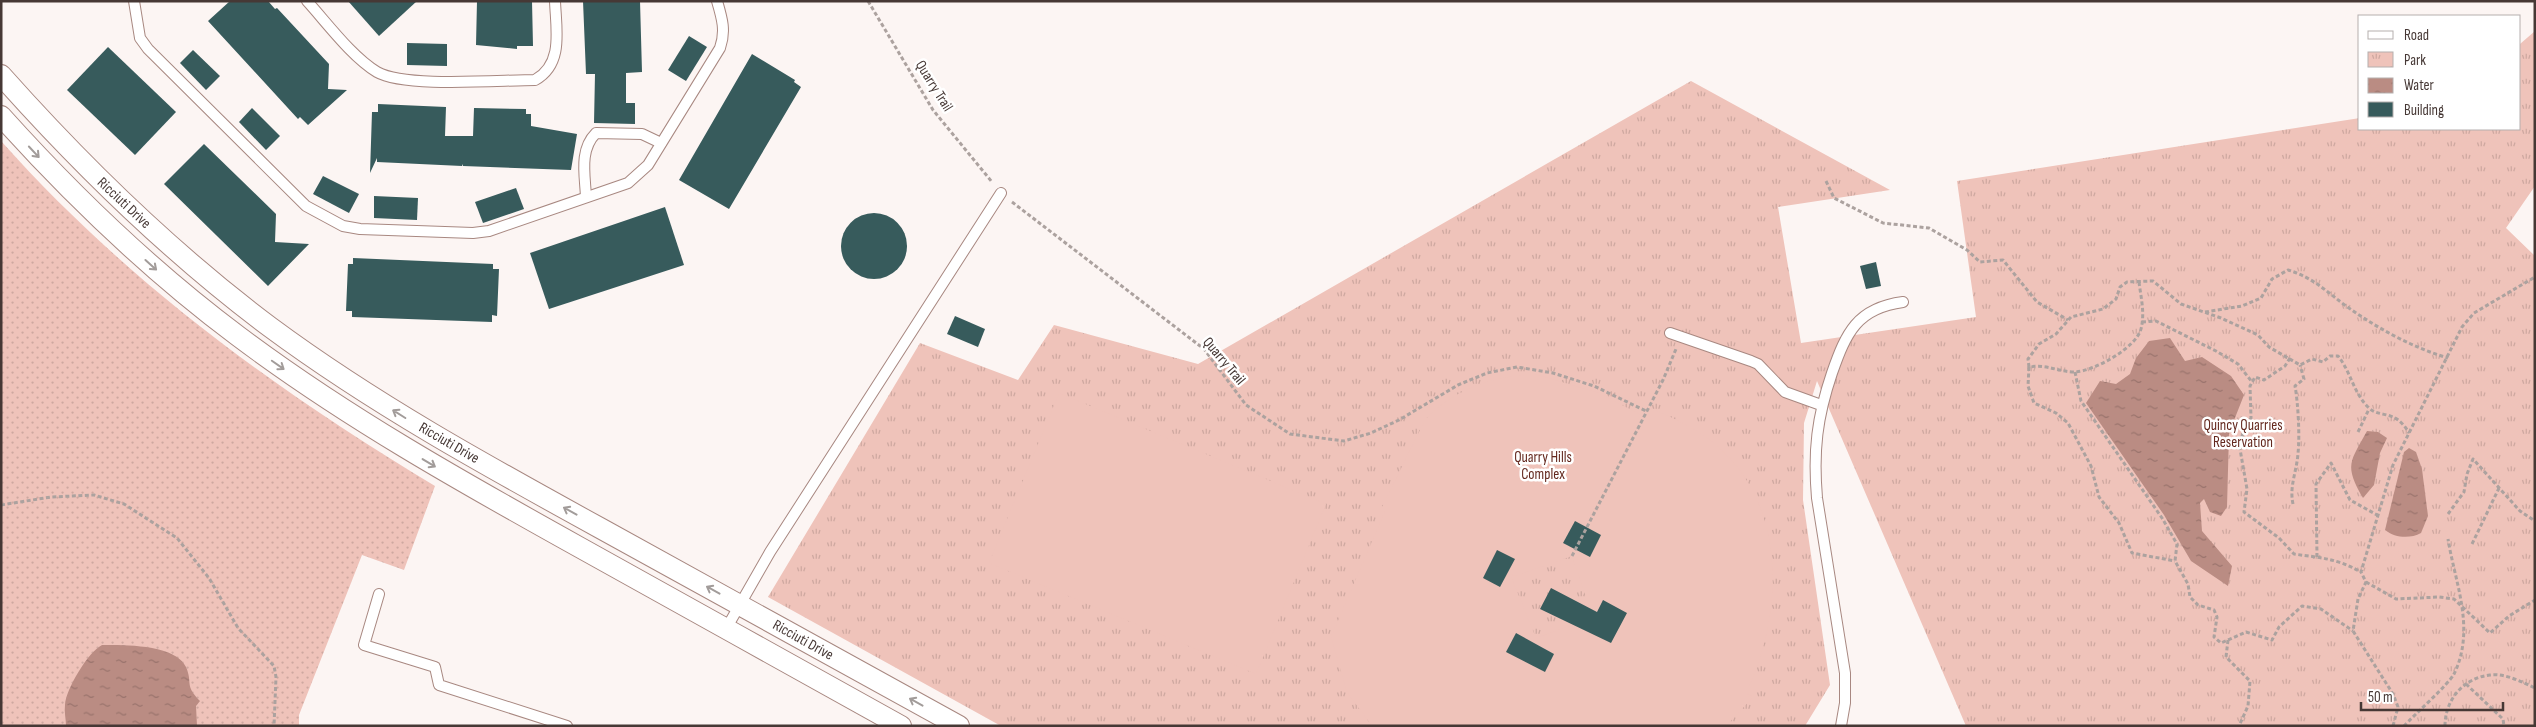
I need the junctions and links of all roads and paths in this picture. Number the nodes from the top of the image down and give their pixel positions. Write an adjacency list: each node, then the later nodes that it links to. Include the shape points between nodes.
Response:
1 (134, 1): 11 (lane, via 140,38 148,49 306,206 343,226 360,230 481,232)
2 (307, 1): 3 (lane, via 364,62 377,72 408,81 535,80 544,75 552,64 556,50)
3 (555, 1)
4 (717, 1): 8 (lane, via 724,24 720,48)
5 (868, 1): 10 (path, Quarry Trail, via 933,110)
6 (1, 75): 46 (street, Ricciuti Drive, one-way to 6, via 450,444 361,390 280,334 131,210)
7 (1, 116): 48 (street, Ricciuti Drive, one-way to 48, via 110,229 259,352 354,417 440,470)
8 (661, 143): 11 (lane, via 638,175 628,183); 11 (lane, via 642,134 596,133 584,153)
9 (1826, 181): 16 (path, via 1834,198 1883,223 1929,228 1967,250 1980,262 2003,260 2037,302)
10 (1000, 193): 28 (path, Quarry Trail, via 1204,349 1246,405 1290,434 1344,441 1399,420 1458,385 1487,373 1517,367 1553,373 1594,386); 46 (lane, via 770,552)
11 (586, 197)
12 (2535, 277): 21 (path, via 2474,313 2462,327)
13 (2139, 282): 15 (path, via 2153,281 2181,304); 16 (path, via 2127,282 2120,287 2116,299 2103,309 2071,316); 17 (path)
14 (1903, 302): 26 (lane, via 1876,309 1853,326 1843,342)
15 (2205, 312): 20 (path, via 2258,335 2269,346); 21 (path, via 2242,306 2261,298 2272,279 2288,270 2305,275 2384,330 2420,349)
16 (2068, 320): 23 (path, via 2056,334 2039,344 2028,359)
17 (2142, 322): 24 (path, via 2140,331 2110,361); 25 (path, via 2156,321 2216,351 2238,364)
18 (1670, 333): 19 (lane)
19 (1680, 336): 26 (lane, via 1751,360 1785,392); 28 (path, via 1667,373)
20 (2290, 358): 22 (path); 25 (path, via 2285,366 2264,380 2255,377)
21 (2448, 358): 30 (path)
22 (2300, 365): 27 (path, via 2312,359 2324,362 2330,356 2338,356); 32 (path, via 2304,379 2295,386 2298,454 2292,480)
23 (2029, 367): 24 (path, via 2044,365); 41 (path, via 2028,386 2034,403 2056,413 2068,423 2090,466 2099,497 2119,523 2132,553)
24 (2074, 372): 41 (path, via 2081,401 2178,544)
25 (2252, 382): 40 (path, via 2252,418 2243,431 2240,449 2247,489 2244,512 2279,538 2294,554)
26 (1821, 405): 57 (lane, via 1815,440 1815,470 1845,673)
27 (2369, 409): 29 (path); 30 (path, via 2403,422)
28 (1646, 411): 39 (path)
29 (2358, 432)
30 (2409, 433): 35 (path, via 2393,465)
31 (2499, 488): 34 (path, via 2473,459 2464,492); 36 (path, via 2520,511); 38 (path)
32 (2293, 504)
33 (1, 505): 53 (path, via 51,497 94,495 124,504 177,538 209,578 238,628 274,666)
34 (2448, 514)
35 (2379, 516): 40 (path, via 2350,500 2331,463 2316,484); 42 (path)
36 (2535, 521)
37 (2448, 538): 47 (path)
38 (2472, 544)
39 (1572, 556)
40 (2317, 557): 42 (path, via 2341,561)
41 (2174, 561): 50 (path, via 2188,584 2190,597 2198,605 2214,610 2217,617 2214,637 2221,643)
42 (2361, 572): 43 (path)
43 (2366, 582): 47 (path, via 2396,599 2454,599); 49 (path, via 2358,599)
44 (379, 594): 54 (lane, via 364,646 435,667 439,685)
45 (2535, 600): 47 (path, via 2490,633)
46 (740, 605): 48 (lane); 56 (street, Ricciuti Drive, one-way to 46)
47 (2463, 609): 60 (path, via 2463,644 2454,675)
48 (726, 629): 55 (street, Ricciuti Drive)
49 (2353, 632): 50 (path, via 2321,609 2302,606 2279,627 2272,640 2246,632); 59 (path, via 2393,694 2398,707)
50 (2228, 640): 58 (path, via 2226,657 2250,681 2248,706)
51 (2466, 684): 52 (path, via 2491,674 2514,678); 61 (path, via 2454,693 2445,715); 62 (path, via 2503,719)
52 (2535, 688)
53 (274, 726)
54 (567, 726)
55 (901, 726)
56 (959, 726)
57 (1841, 726)
58 (2239, 726)
59 (2393, 726)
60 (2404, 726)
61 (2445, 726)
62 (2504, 726)

